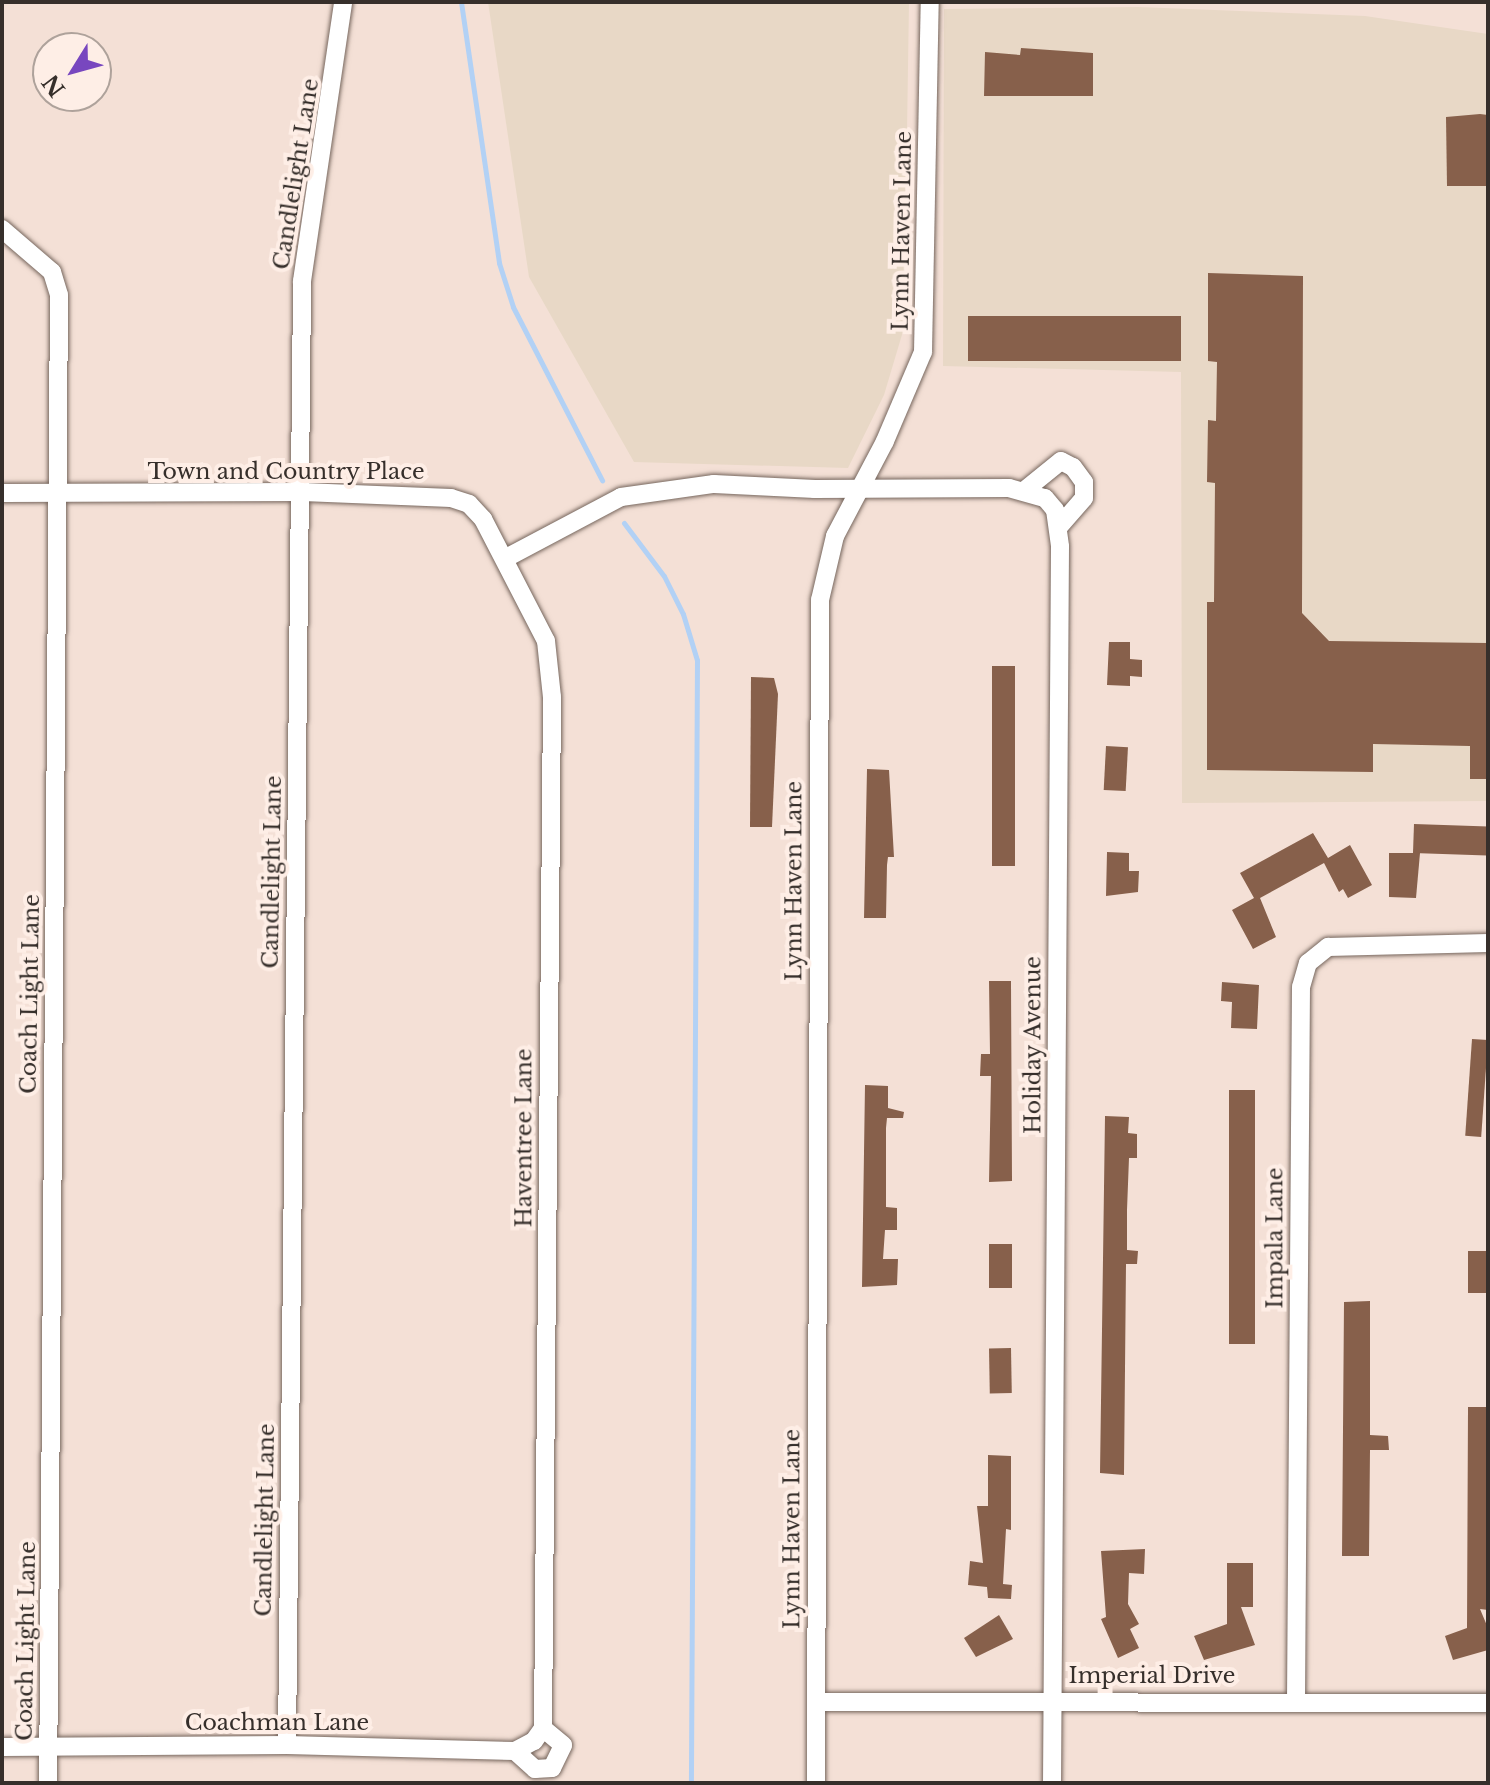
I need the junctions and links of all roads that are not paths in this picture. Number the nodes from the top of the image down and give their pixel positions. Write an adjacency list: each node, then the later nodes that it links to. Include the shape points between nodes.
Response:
1 (343, 2): 6 (street, Candlelight Lane, via 302,281)
2 (930, 2): 4 (street, Lynn Haven Lane, via 923,352)
3 (2, 229): 8 (street, Coach Light Lane, via 52,272 59,295)
4 (860, 489): 5 (street); 10 (street, via 714,484 657,489 621,497); 14 (street, Lynn Haven Lane, via 835,536 820,600)
5 (1025, 490): 9 (street, via 1045,498); 9 (street, via 1061,461 1073,467 1084,482 1084,498)
6 (303, 492): 8 (street, Town and Country Place); 10 (street, Town and Country Place, via 427,495 469,504); 17 (street, Candlelight Lane)
7 (2, 493): 8 (street, Town and Country Place)
8 (57, 496): 19 (street, Coach Light Lane)
9 (1059, 527): 12 (street, Holiday Avenue)
10 (506, 558): 16 (street, Haventree Lane, via 546,641 551,664)
11 (1488, 943): 13 (street, Impala Lane, via 1328,947 1308,963 1301,987)
12 (1053, 1700): 13 (street, Imperial Drive); 14 (street, Imperial Drive); 23 (street, Holiday Avenue)
13 (1296, 1701): 15 (street, Imperial Drive)
14 (816, 1702): 22 (street, Lynn Haven Lane)
15 (1488, 1703)
16 (543, 1728): 20 (street, via 534,1741); 20 (street, via 563,1745 552,1768 535,1769)
17 (287, 1745): 19 (street, Coachman Lane); 20 (street, Coachman Lane)
18 (2, 1747): 19 (street, Coachman Lane)
19 (48, 1748): 21 (street, Coach Light Lane)
20 (515, 1751)
21 (48, 1783)
22 (816, 1783)
23 (1052, 1783)

